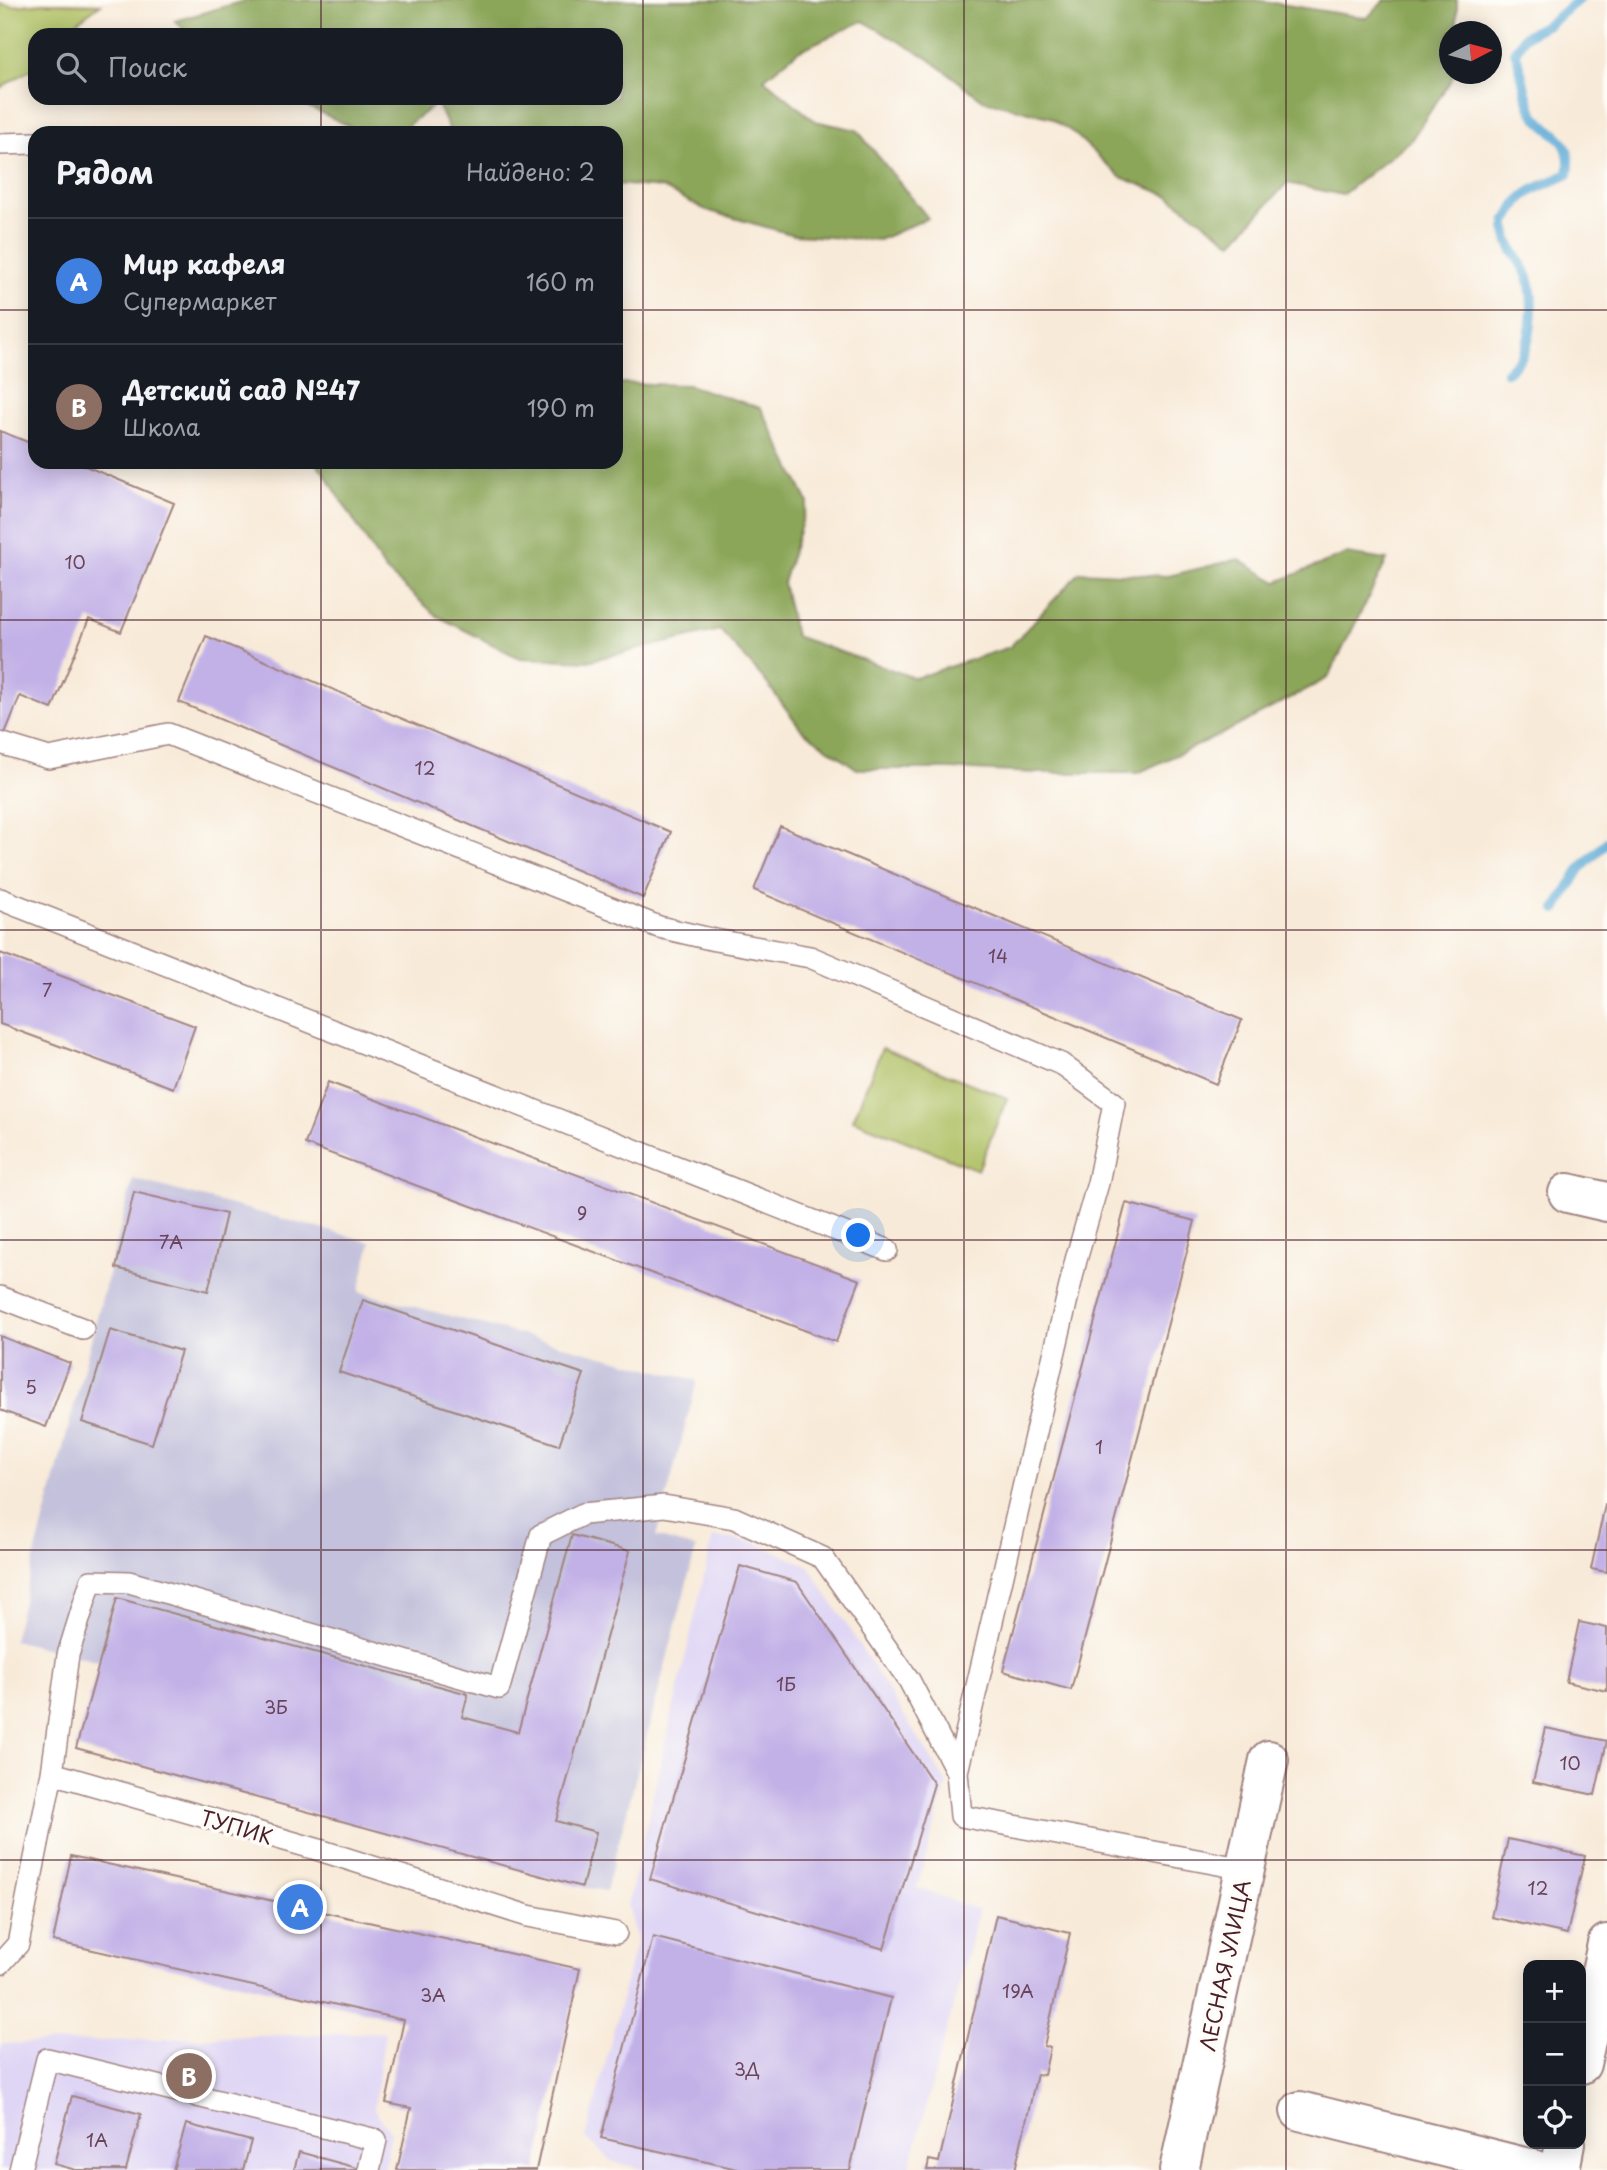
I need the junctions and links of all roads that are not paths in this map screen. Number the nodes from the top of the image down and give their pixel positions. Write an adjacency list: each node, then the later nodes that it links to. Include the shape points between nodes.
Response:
1 (28, 143): 2 (lane)
2 (0, 144)
3 (0, 743): 11 (lane, via 49,758 168,734 659,928 810,957 1061,1064 1114,1103)
4 (0, 899): 7 (lane)
5 (1567, 1193): 6 (street)
6 (1607, 1202)
7 (887, 1250)
8 (0, 1297): 9 (lane)
9 (83, 1329)
10 (1269, 1759): 13 (street, ЛЕСНАЯ УЛИЦА)
11 (957, 1772): 12 (lane, via 909,1680 823,1558 734,1518 664,1506 583,1514 541,1535 499,1688 129,1582 91,1581 68,1655); 13 (lane, via 961,1816)
12 (51, 1773): 14 (lane, ТУПИК, via 528,1916); 16 (lane, via 18,1944)
13 (1245, 1869): 22 (street, ЛЕСНАЯ УЛИЦА)
14 (616, 1933)
15 (1607, 1944): 17 (street)
16 (0, 1964)
17 (1586, 2041)
18 (1300, 2111): 23 (street)
19 (1565, 2149): 24 (street)
20 (20, 2170): 21 (lane, via 47,2059 376,2140)
21 (369, 2170)
22 (1179, 2170)
23 (1536, 2170)
24 (1560, 2170)

